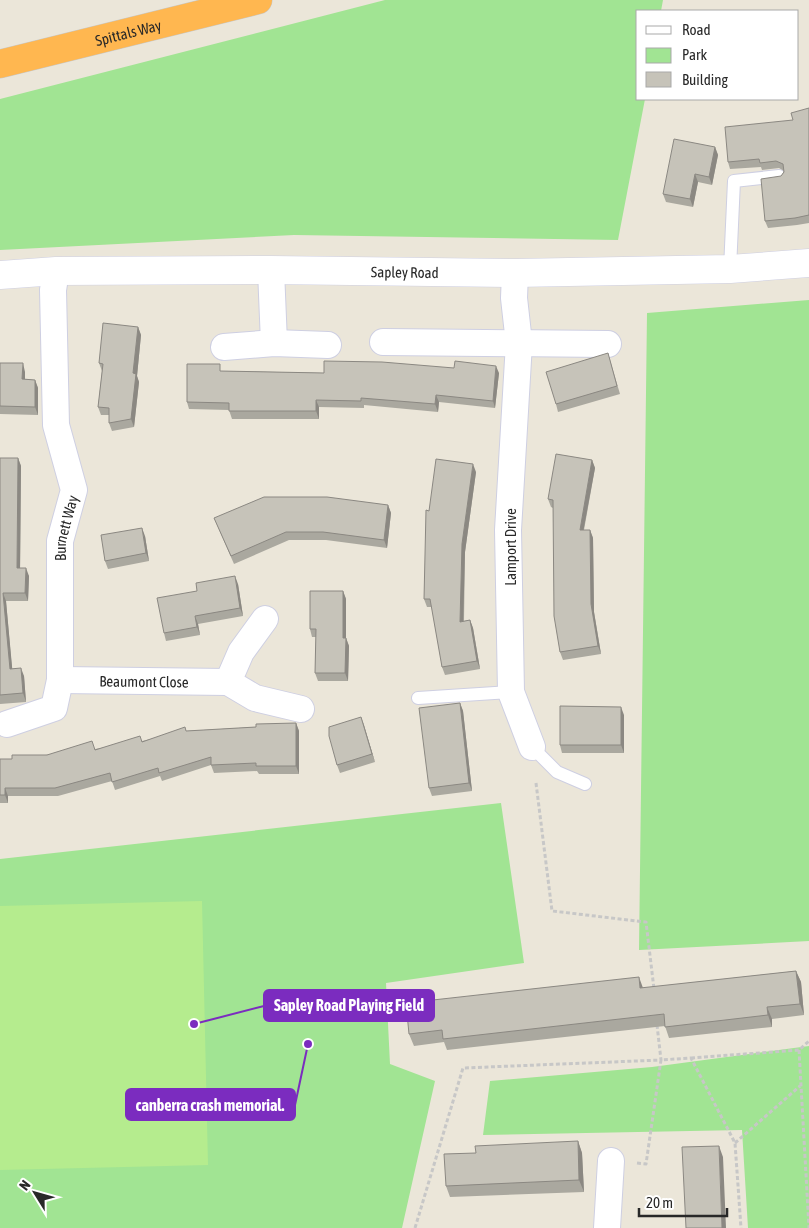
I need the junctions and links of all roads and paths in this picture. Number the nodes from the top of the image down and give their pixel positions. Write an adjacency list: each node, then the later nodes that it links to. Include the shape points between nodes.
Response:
1 (258, 0): 2 (highway, Spittals Way)
2 (0, 64)
3 (779, 176): 5 (lane, via 734,181)
4 (809, 263): 5 (street, Sapley Road)
5 (730, 269): 8 (street, Sapley Road)
6 (271, 270): 7 (street, Sapley Road); 8 (street, Sapley Road); 12 (street)
7 (56, 271): 9 (street, Sapley Road); 17 (street, Burnett Way, via 53,290 56,425 74,490 60,541)
8 (515, 273): 11 (street, Lamport Drive, via 514,298)
9 (0, 274)
10 (384, 342): 11 (street)
11 (520, 342): 13 (street); 19 (street, Lamport Drive, via 508,530)
12 (274, 343): 14 (street); 15 (street)
13 (608, 344)
14 (328, 345)
15 (224, 347)
16 (266, 619): 18 (street, via 241,652)
17 (60, 680): 18 (street, Beaumont Close); 22 (street, Burnett Way, via 54,708)
18 (228, 682): 21 (street, Beaumont Close, via 255,698)
19 (511, 692): 20 (lane); 23 (street, Lamport Drive)
20 (418, 698)
21 (300, 709)
22 (6, 724)
23 (532, 747): 24 (lane, via 557,772); 25 (path, via 552,911 646,922)
24 (585, 784)
25 (654, 991)
26 (657, 1021): 30 (path)
27 (809, 1041): 28 (path)
28 (798, 1050): 29 (path); 31 (path)
29 (691, 1058): 30 (path); 32 (path)
30 (661, 1060): 33 (path, via 646,1164); 34 (path, via 463,1068)
31 (800, 1086): 32 (path); 37 (path)
32 (734, 1143): 36 (path)
33 (611, 1161): 35 (street)
34 (415, 1228)
35 (607, 1228)
36 (741, 1228)
37 (809, 1228)

